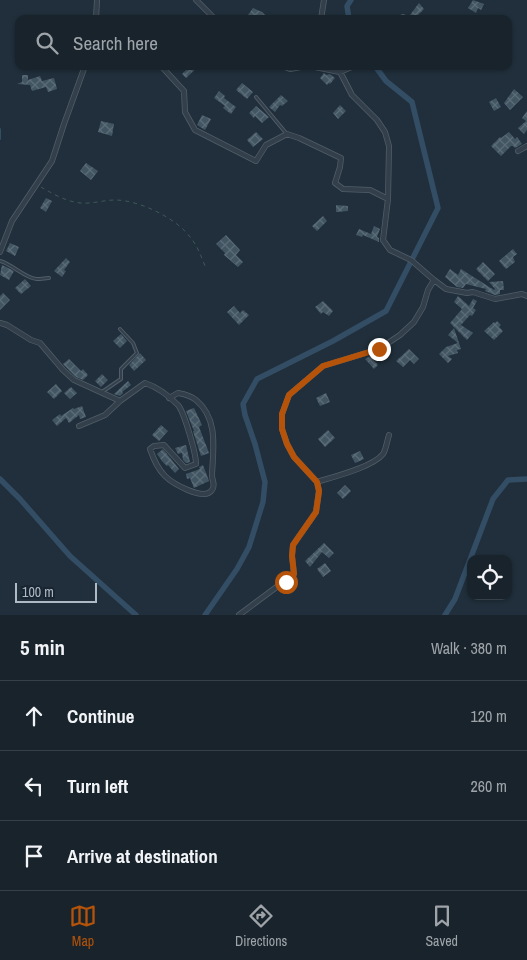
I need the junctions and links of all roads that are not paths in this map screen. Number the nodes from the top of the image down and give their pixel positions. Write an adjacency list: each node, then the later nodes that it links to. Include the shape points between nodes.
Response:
1 (97, 0): 4 (street)
2 (196, 0): 5 (street)
3 (324, 0): 6 (street)
4 (96, 15)
5 (211, 15)
6 (321, 15)
7 (84, 70): 17 (street, via 52,161 12,221)
8 (165, 70): 13 (street, via 184,92 185,112 195,130 256,161 266,145)
9 (330, 70): 11 (street)
10 (345, 70): 11 (street)
11 (340, 72): 16 (street, via 352,95 385,132 389,146)
12 (256, 97): 13 (lane)
13 (287, 134): 16 (street, via 341,158 335,183 343,189 370,190)
14 (527, 146): 15 (street)
15 (518, 151)
16 (388, 199): 20 (street, via 383,240 390,250 411,260)
17 (0, 252)
18 (0, 261): 19 (lane, via 11,264 32,278)
19 (50, 278)
20 (434, 280): 21 (street, via 446,289 495,298); 29 (street, via 414,322 400,335 379,349 323,366 289,395 282,414 284,436 294,457)
21 (527, 296)
22 (0, 323): 24 (street, via 40,343 74,380)
23 (120, 330): 24 (lane, via 133,343 137,353 121,369 121,379)
24 (102, 392): 26 (street)
25 (169, 398): 25 (street, via 179,406 196,454 196,464 185,468 164,445 150,449 154,461 165,476 182,488 210,493 214,484 214,440 209,417 191,397 178,393); 26 (street, via 155,386 145,383)
26 (120, 401): 27 (street, via 105,414)
27 (79, 426)
28 (389, 435): 29 (street, via 383,454 374,460)
29 (317, 482): 30 (street, via 316,512 293,545 294,574)
30 (239, 615)

